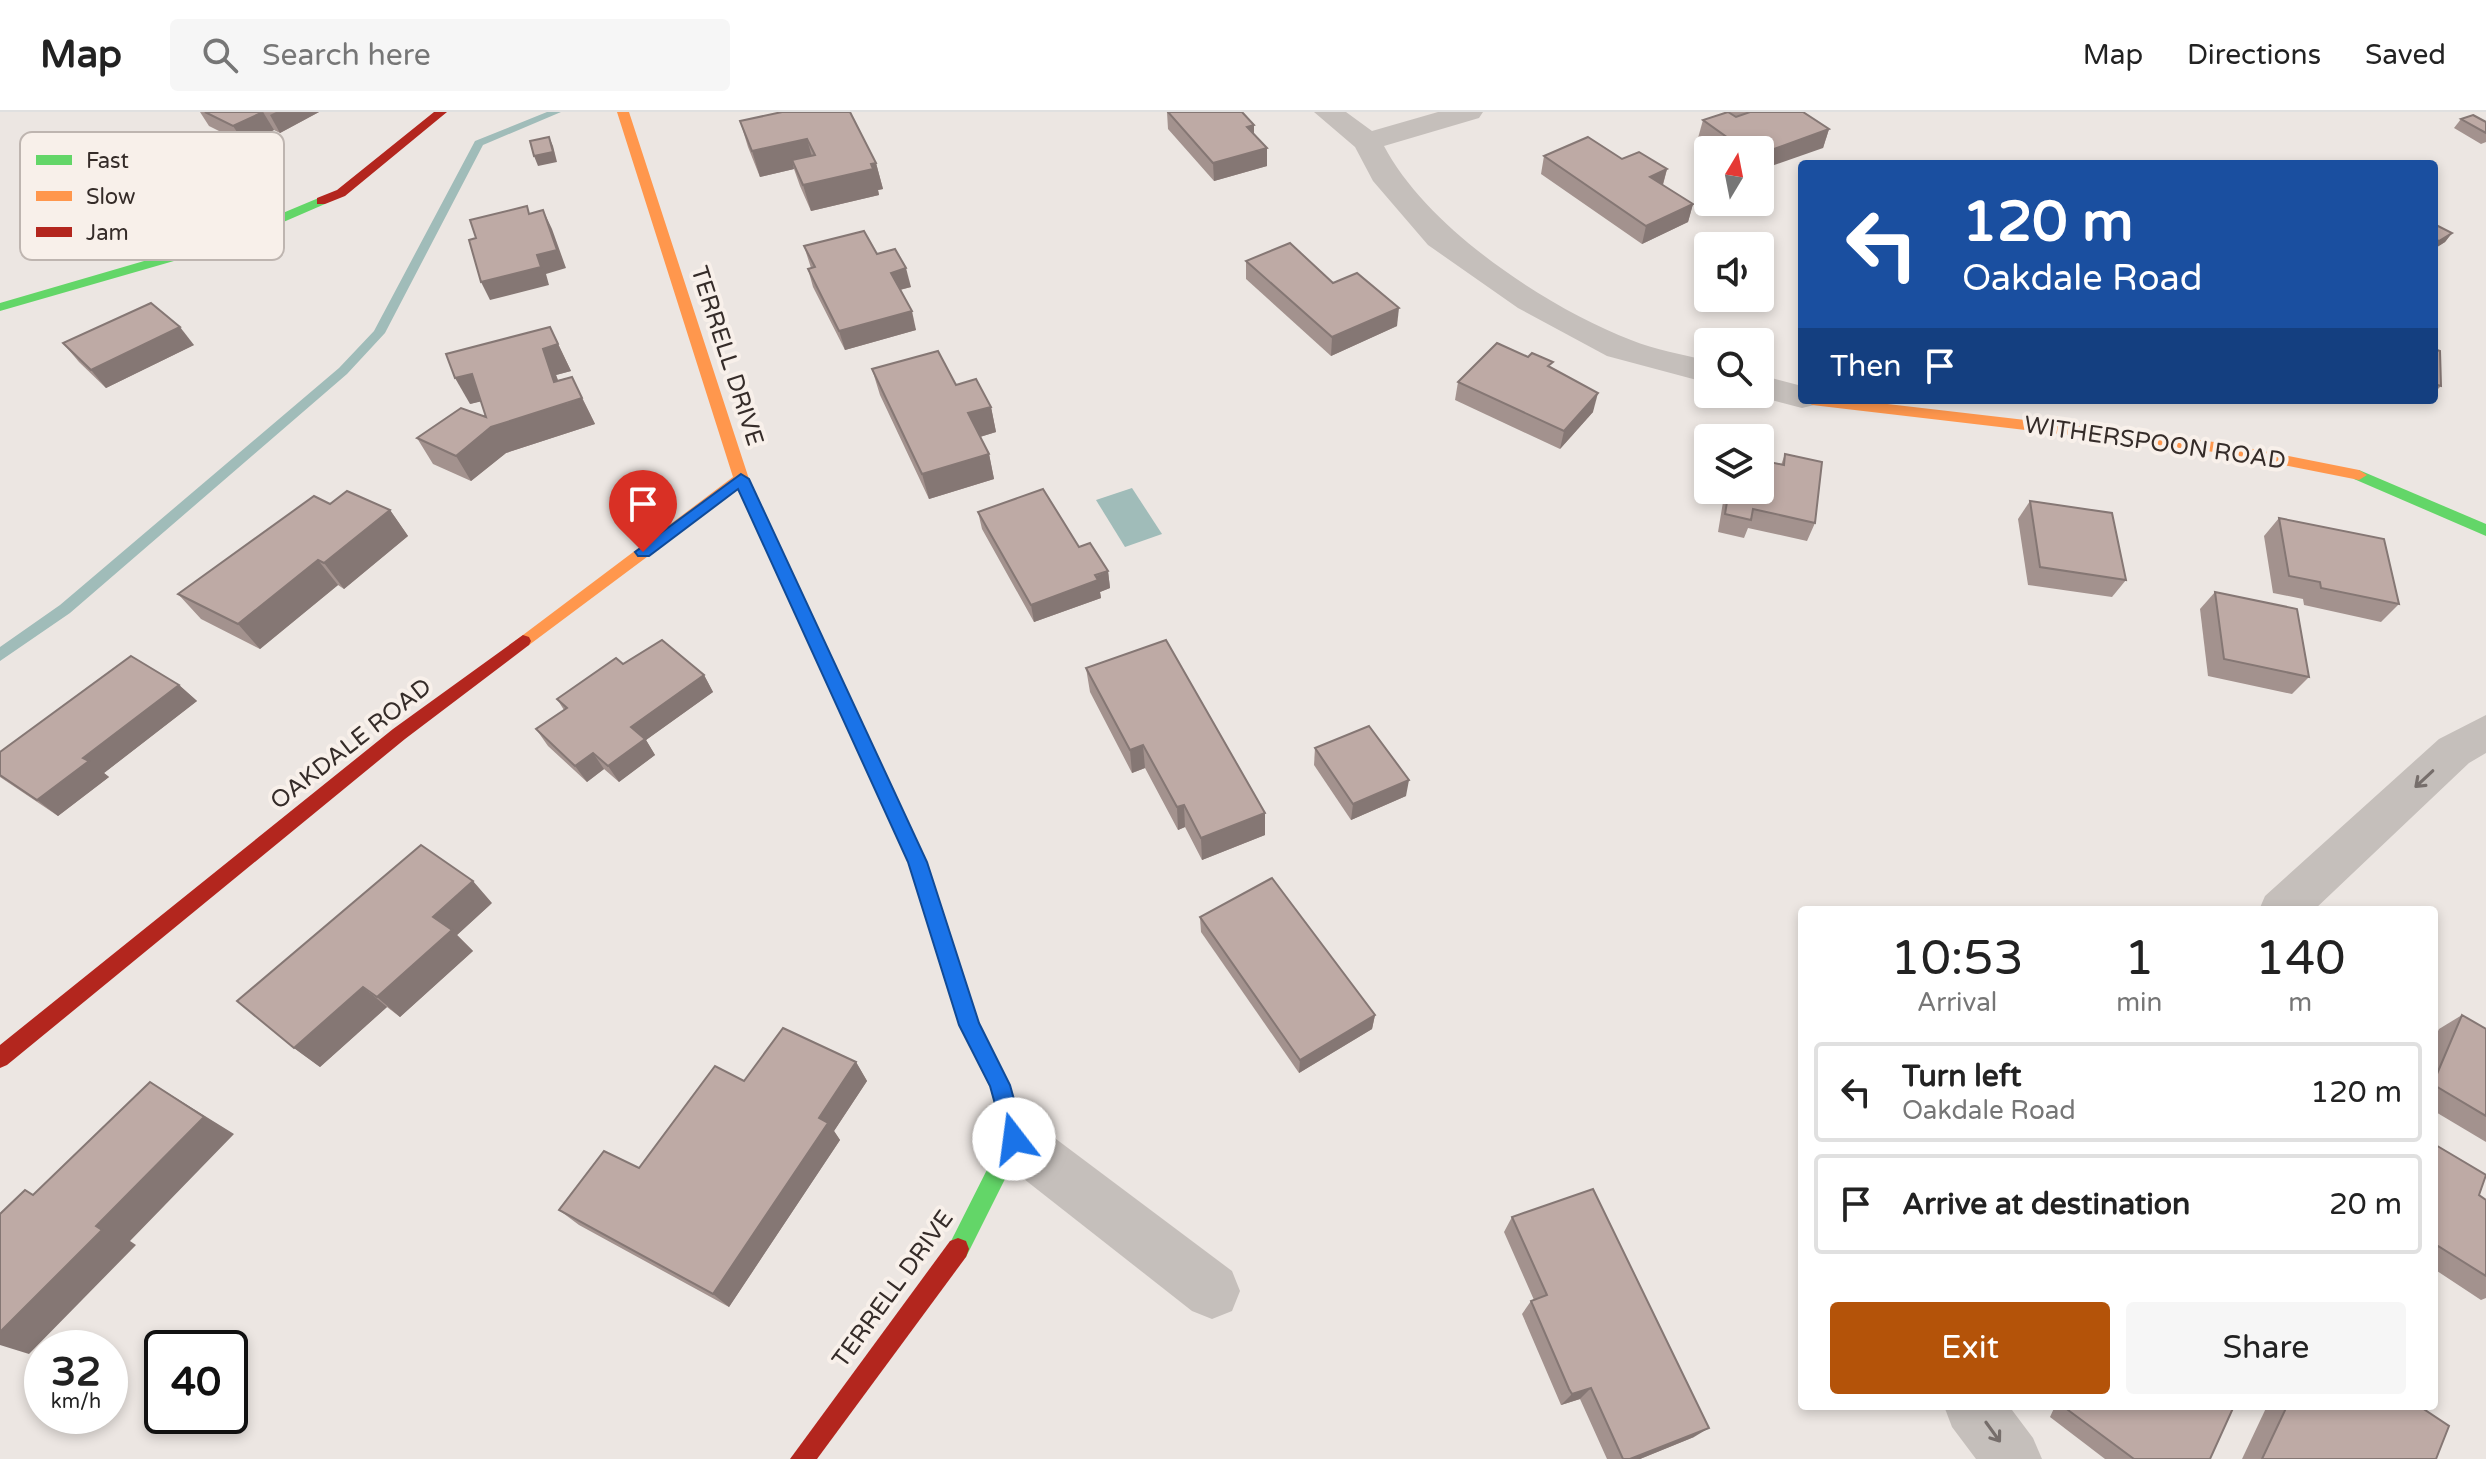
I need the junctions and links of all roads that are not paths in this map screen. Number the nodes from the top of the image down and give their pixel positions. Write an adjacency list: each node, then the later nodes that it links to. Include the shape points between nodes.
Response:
1 (441, 112): 6 (street, via 341,193)
2 (623, 112): 13 (street, TERRELL DRIVE)
3 (1328, 112): 5 (street)
4 (1469, 112): 5 (street)
5 (1367, 142): 9 (street, via 1384,175 1439,238 1530,301 1619,348)
6 (284, 217)
7 (162, 260): 8 (street)
8 (0, 307)
9 (1694, 368)
10 (1774, 390): 11 (street)
11 (1798, 396)
12 (1846, 404): 14 (street, WITHERSPOON ROAD, via 2207,446 2370,477)
13 (741, 479): 17 (street, OAKDALE ROAD, via 399,734); 18 (street, TERRELL DRIVE, via 917,862 970,1025 1000,1085)
14 (2486, 530)
15 (2486, 732): 16 (street, one-way to 16, via 2454,751)
16 (2286, 906)
17 (0, 1058)
18 (1014, 1139): 19 (street); 21 (street, TERRELL DRIVE, via 963,1242)
19 (1212, 1291)
20 (1976, 1410): 22 (street, one-way to 22)
21 (802, 1459)
22 (2012, 1459)

